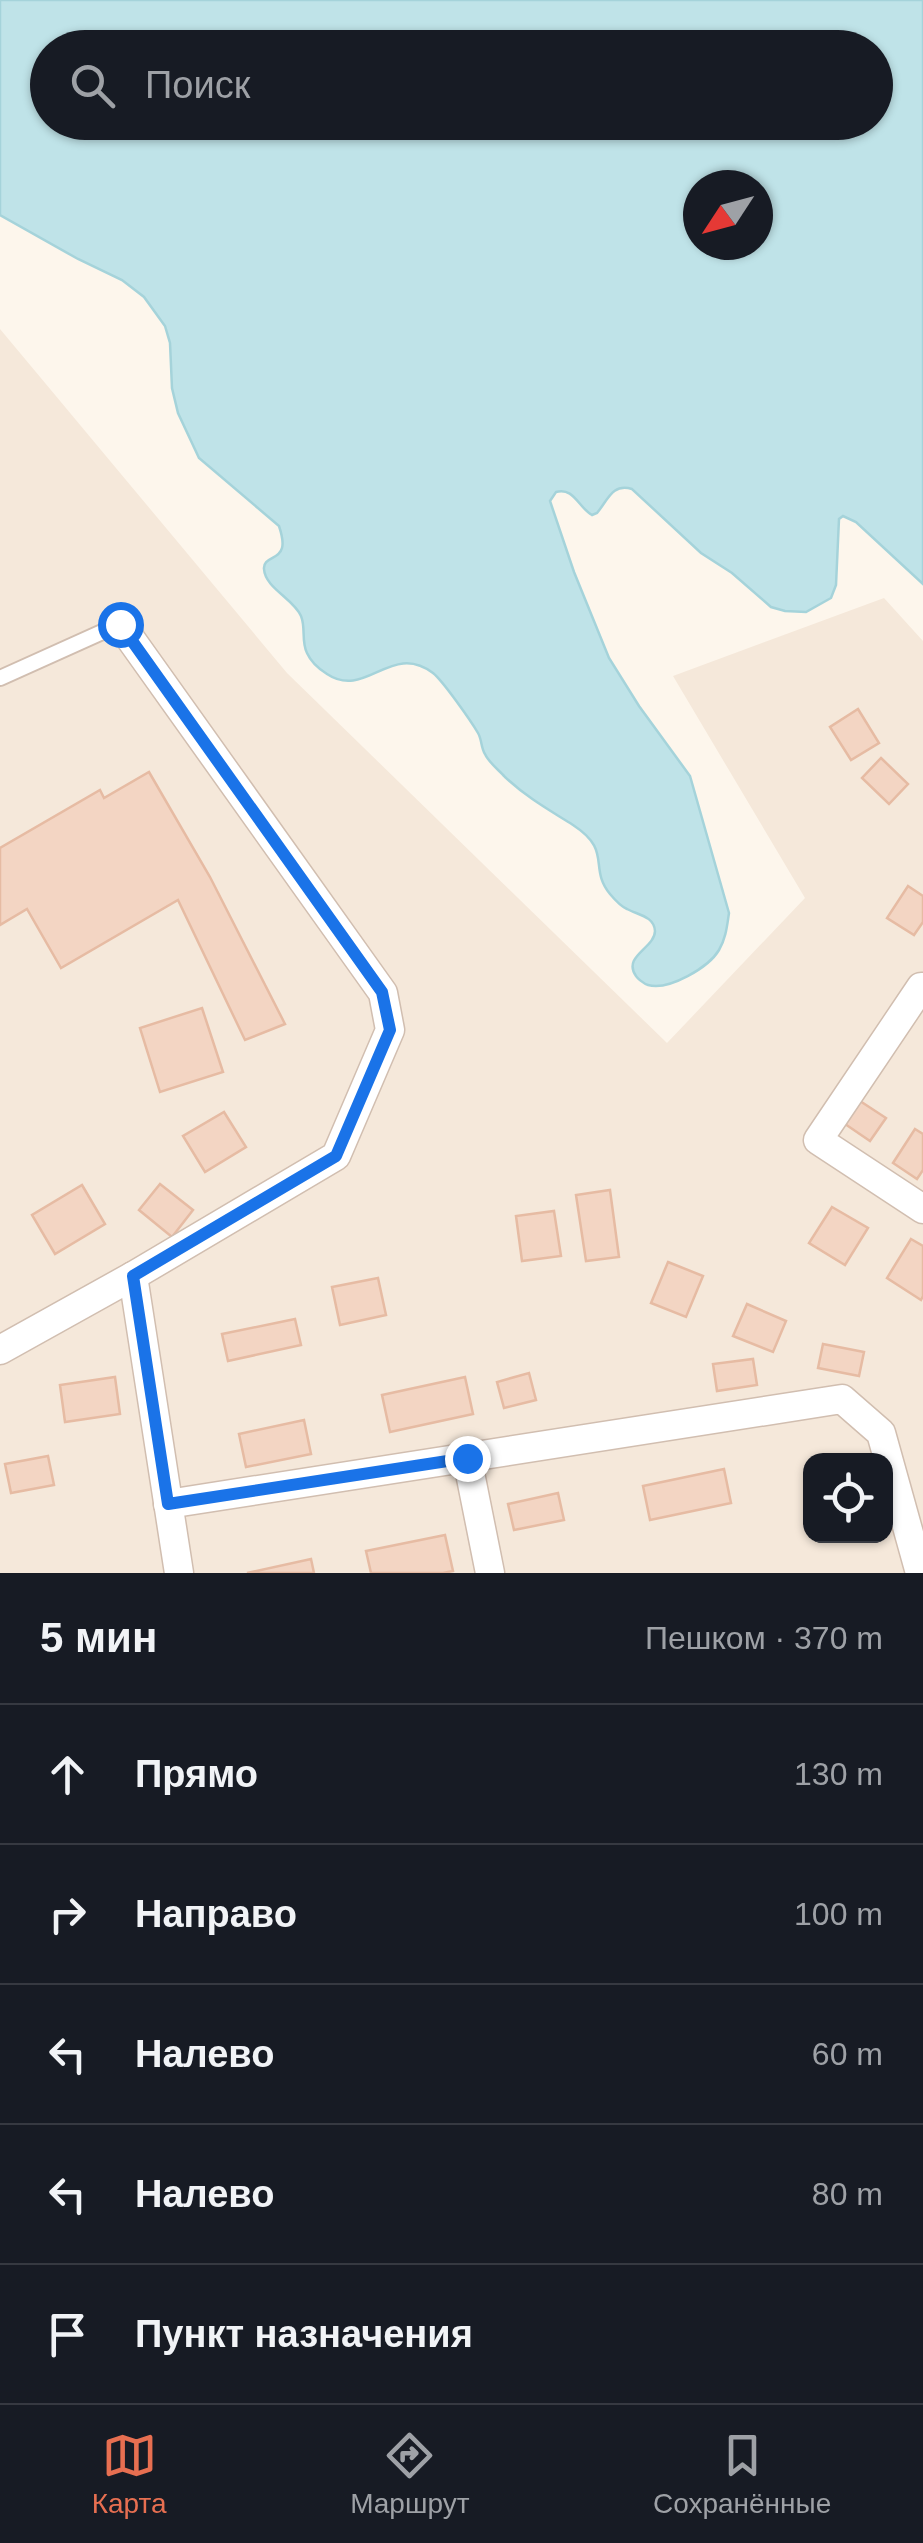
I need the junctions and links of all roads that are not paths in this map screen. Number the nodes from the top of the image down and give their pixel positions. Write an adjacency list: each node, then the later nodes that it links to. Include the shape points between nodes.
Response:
1 (120, 624): 2 (lane); 5 (street, via 382,992 390,1030 336,1156)
2 (0, 678)
3 (923, 988): 4 (street, via 818,1140)
4 (923, 1209)
5 (133, 1276): 6 (street); 8 (street)
6 (0, 1350)
7 (467, 1458): 8 (street); 10 (street); 11 (street, via 842,1399 881,1433)
8 (168, 1504): 9 (street)
9 (179, 1573)
10 (490, 1573)
11 (920, 1573)

